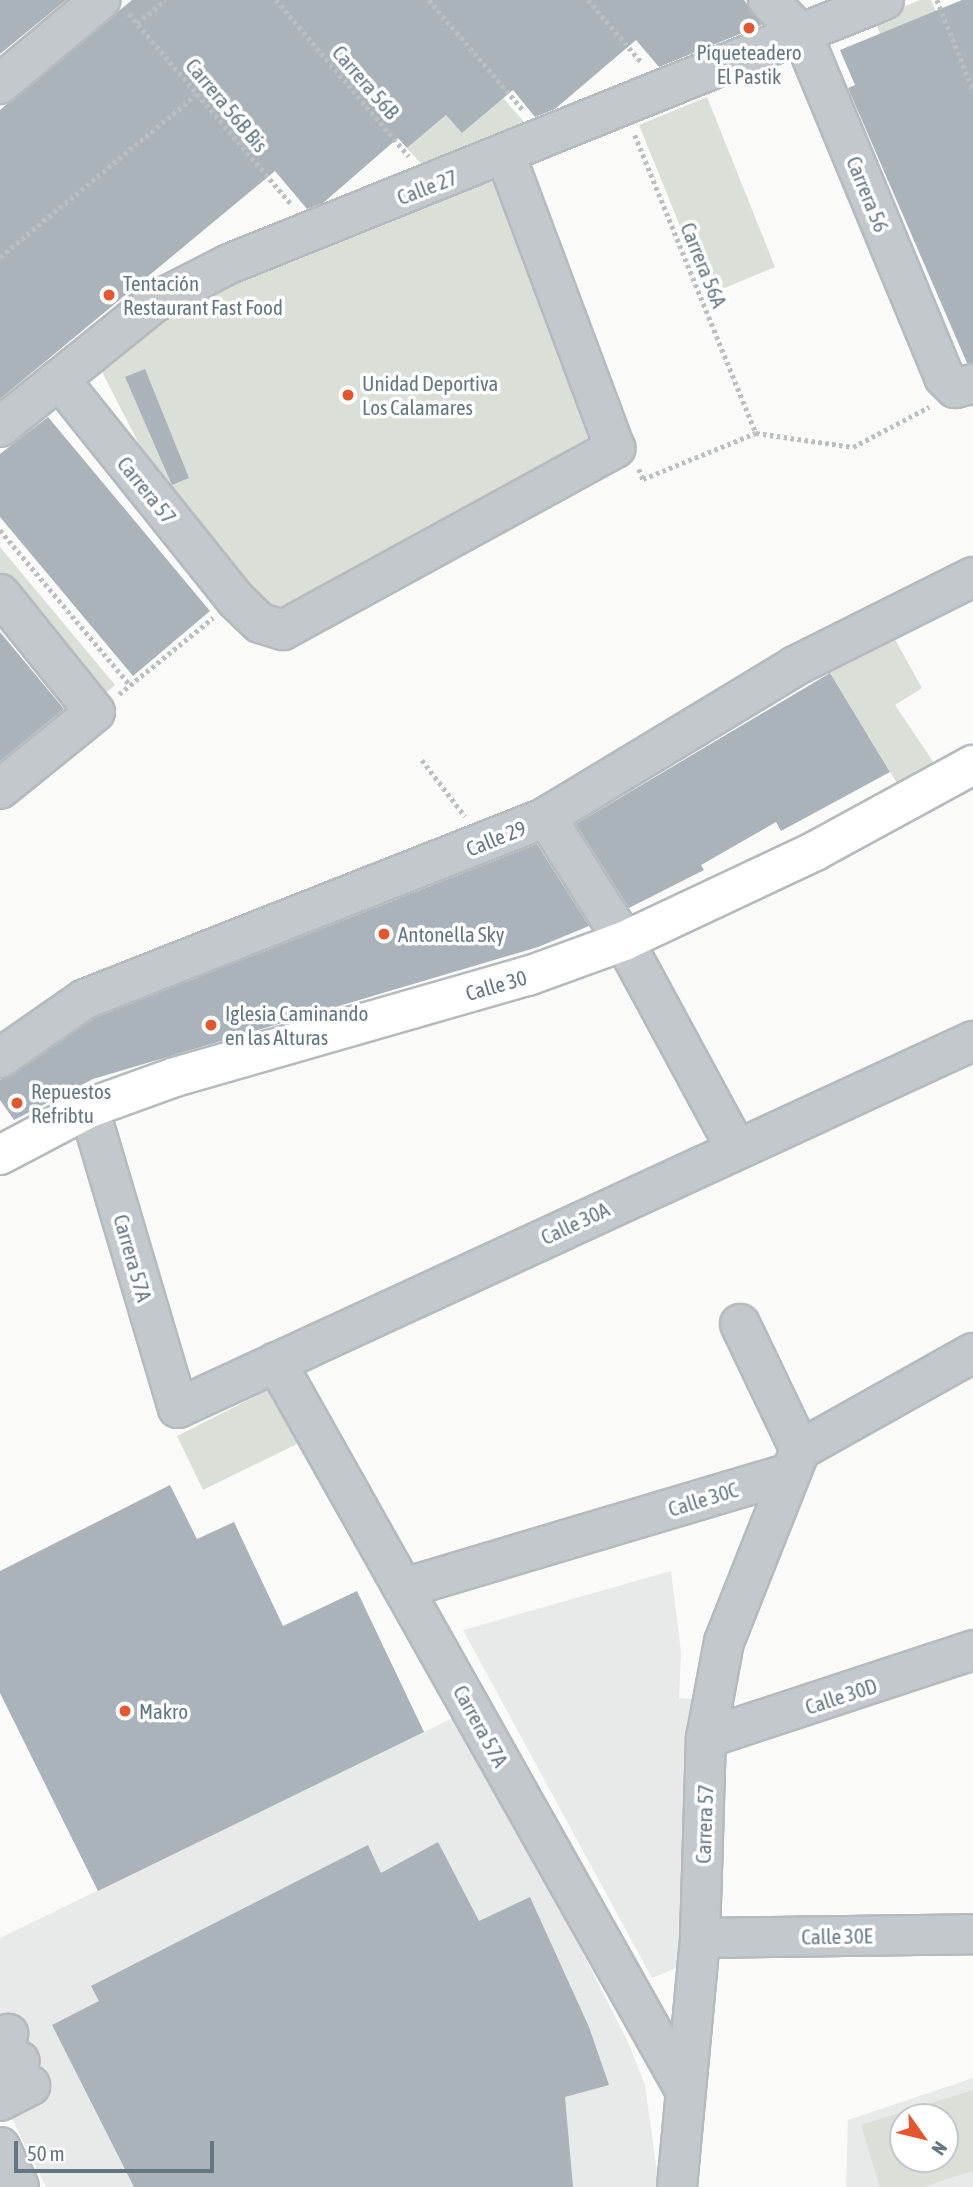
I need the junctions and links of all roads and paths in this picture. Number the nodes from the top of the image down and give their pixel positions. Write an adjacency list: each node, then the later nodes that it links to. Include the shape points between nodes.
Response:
1 (164, 0): 9 (path)
2 (276, 0): 18 (path, Carrera 56B)
3 (429, 0): 16 (path)
4 (588, 0): 13 (path)
5 (768, 0): 10 (street, Carrera 56)
6 (884, 0): 10 (street, Calle 27)
7 (937, 0): 12 (path)
8 (111, 3): 9 (path, Carrera 56B Bis); 11 (street)
9 (137, 23): 14 (path, Carrera 56B Bis)
10 (803, 36): 13 (street, Calle 27); 22 (street, Carrera 56, via 944,377)
11 (0, 84)
12 (973, 90)
13 (667, 91): 15 (street, Calle 27)
14 (197, 94): 19 (path, Carrera 56B Bis); 20 (path)
15 (624, 109): 16 (street, Calle 27); 22 (path, Carrera 56A, via 756,433 853,447)
16 (548, 139): 17 (street, Calle 27)
17 (506, 156): 18 (street, Calle 27); 27 (street, via 615,447 283,630 260,623)
18 (434, 184): 19 (street, Calle 27)
19 (314, 231): 21 (street, Calle 27, via 229,264 155,302)
20 (0, 257)
21 (59, 379): 23 (street, Calle 27); 27 (street, Carrera 57)
22 (968, 387)
23 (0, 427)
24 (0, 530): 28 (path)
25 (973, 577): 33 (street, Calle 29, via 795,666)
26 (0, 594): 29 (street)
27 (236, 600): 28 (path)
28 (130, 685): 29 (path)
29 (95, 712): 32 (street)
30 (422, 760): 34 (path)
31 (973, 765): 35 (main road, Calle 30, via 803,856)
32 (0, 789)
33 (546, 817): 34 (street, Calle 29); 35 (street)
34 (485, 842): 37 (street, Calle 29, via 85,999)
35 (624, 941): 38 (main road, Calle 30, via 528,976 175,1077); 40 (street)
36 (973, 1041): 40 (street, Calle 30A)
37 (0, 1058)
38 (89, 1108): 39 (main road, Calle 30); 44 (street, Carrera 57A)
39 (3, 1145)
40 (736, 1148): 43 (street, Calle 30A)
41 (740, 1324): 45 (street)
42 (973, 1353): 45 (street, Calle 30C)
43 (276, 1362): 44 (street, Calle 30A); 46 (street, Carrera 57A)
44 (177, 1408)
45 (793, 1462): 46 (street, Calle 30C); 48 (street, Carrera 57, via 718,1659)
46 (404, 1588): 51 (street, Carrera 57A)
47 (973, 1650): 48 (street, Calle 30D)
48 (706, 1738): 50 (street, Carrera 57)
49 (973, 1934): 50 (street, Calle 30E)
50 (701, 1938): 51 (street, Carrera 57)
51 (685, 2090): 54 (street, Carrera 57)
52 (0, 2147): 53 (street)
53 (19, 2187)
54 (677, 2187)

